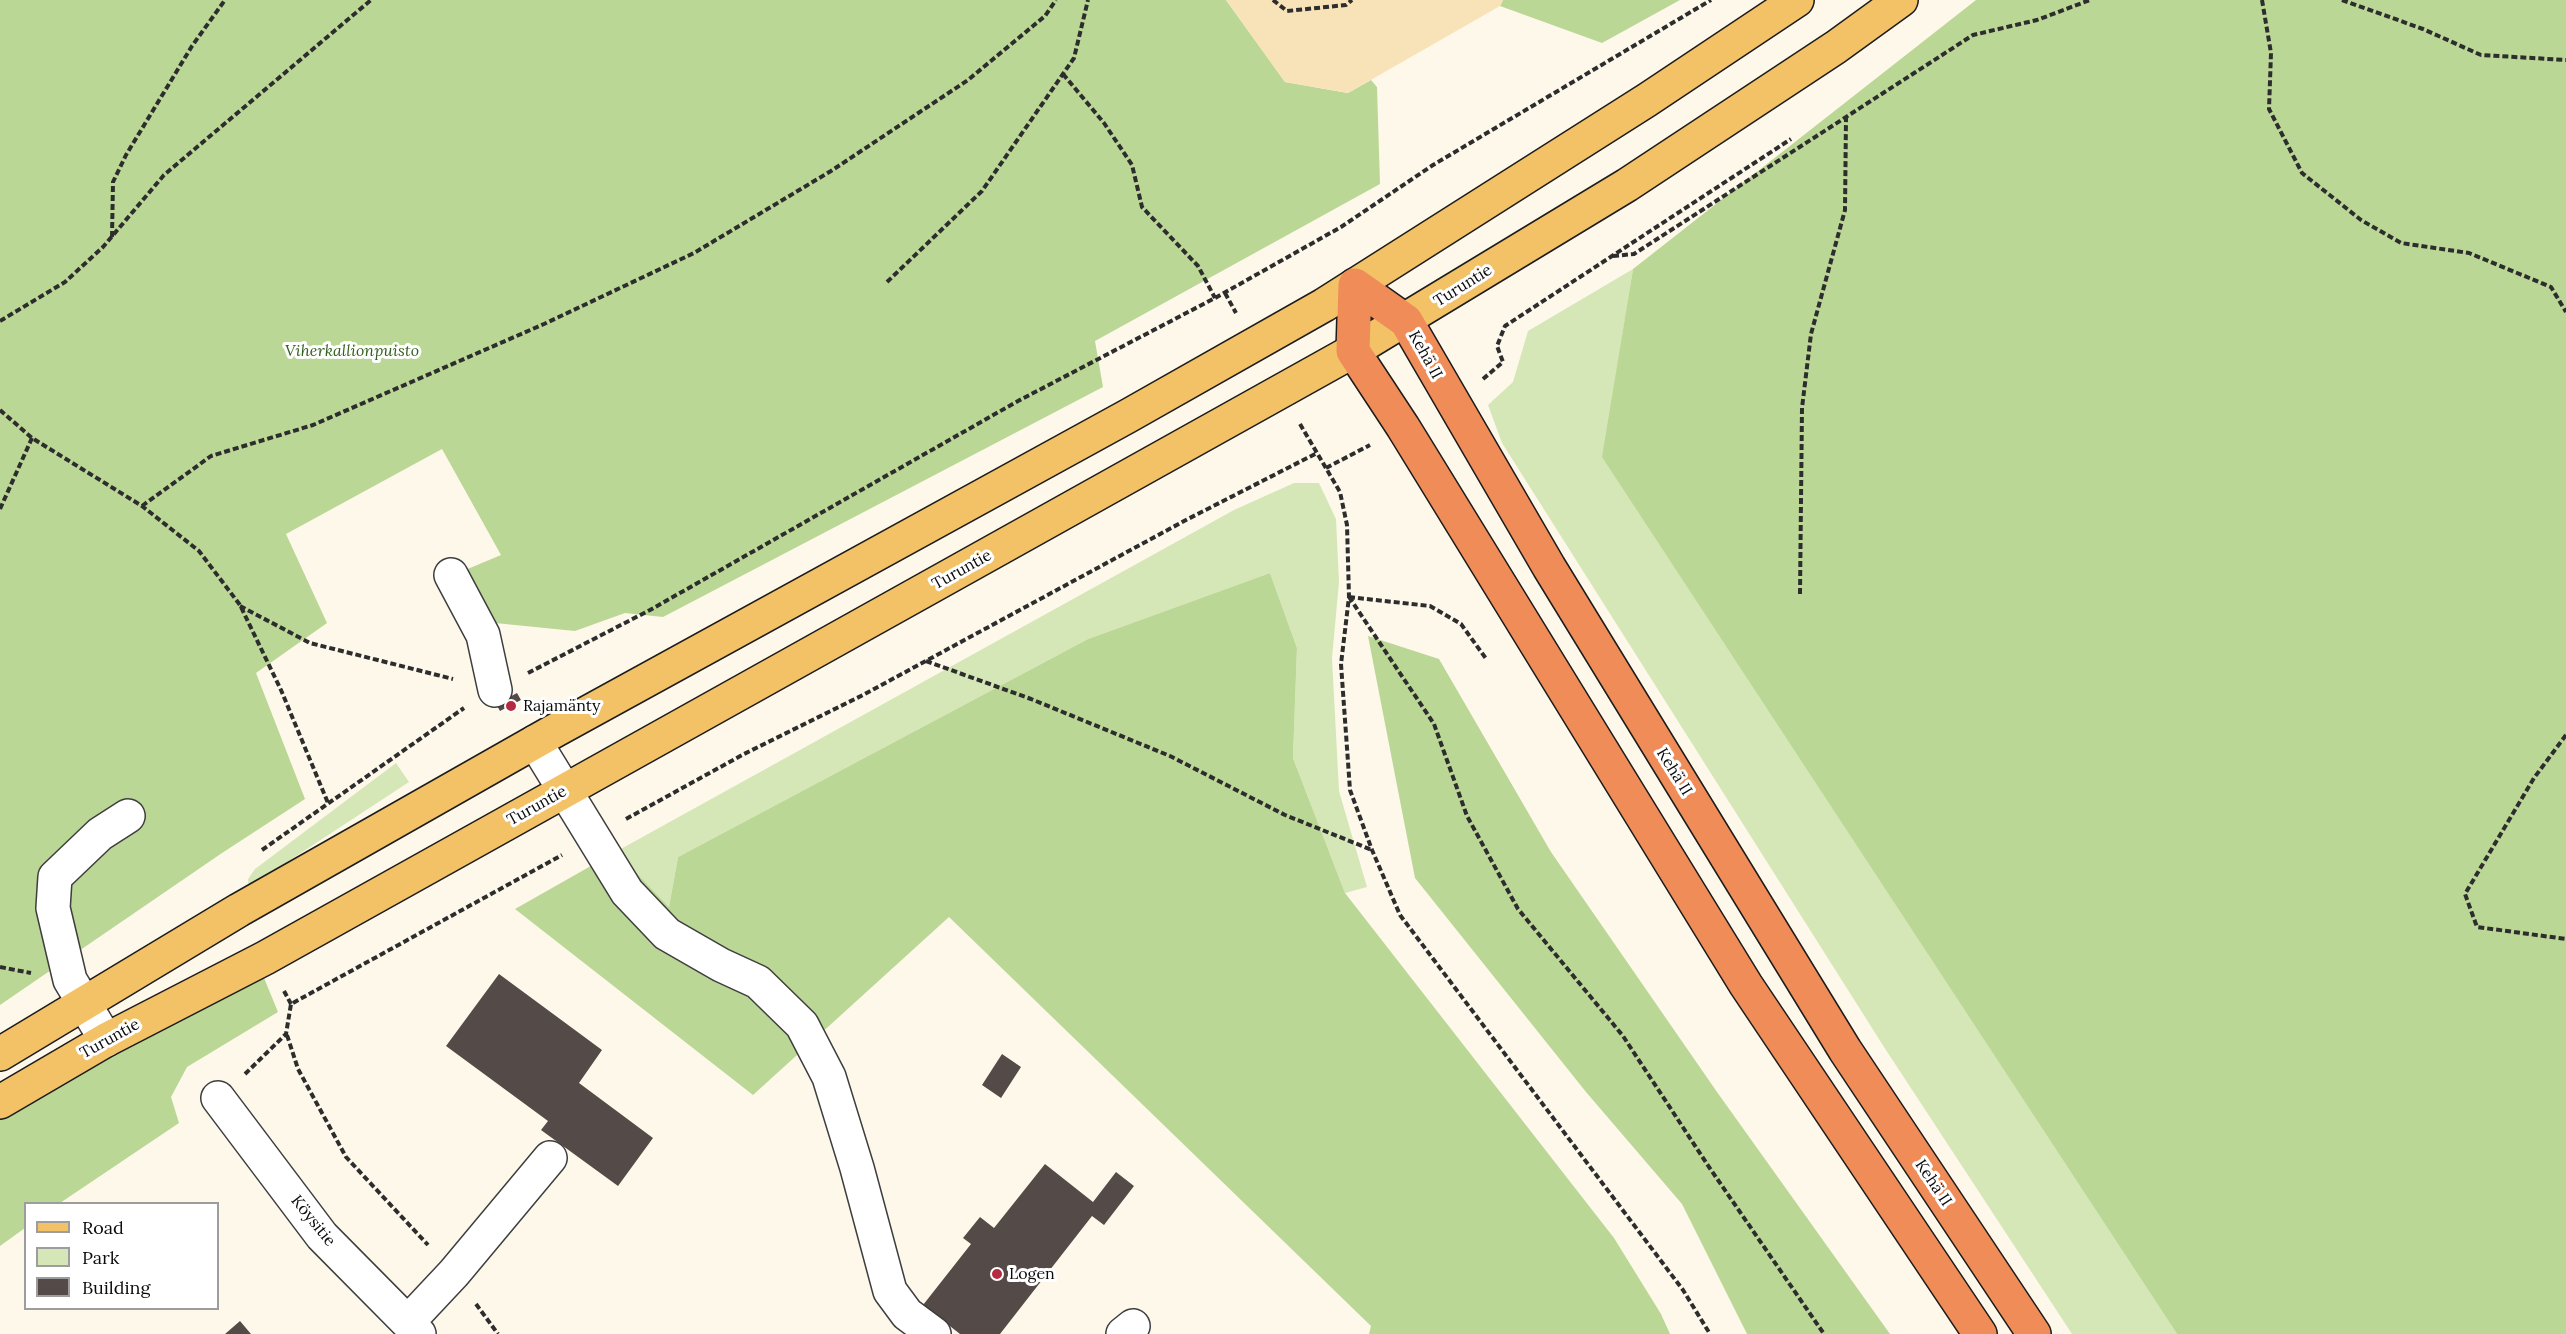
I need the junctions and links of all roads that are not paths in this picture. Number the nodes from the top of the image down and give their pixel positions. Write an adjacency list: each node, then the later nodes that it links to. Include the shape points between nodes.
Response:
1 (1797, 0): 3 (main road)
2 (1901, 0): 4 (main road, Turuntie, via 1627,185)
3 (1355, 285): 4 (highway, Kehä II); 5 (highway); 8 (main road, via 1157,399)
4 (1406, 321): 5 (main road, Turuntie); 20 (highway, Kehä II, via 1549,567 1845,1050)
5 (1353, 351): 9 (main road, Turuntie); 19 (highway, via 1746,985)
6 (451, 575): 7 (street, via 483,635)
7 (495, 690)
8 (535, 742): 9 (street); 11 (main road)
9 (565, 791): 12 (main road, Turuntie, via 265,958); 18 (street, via 627,892 667,934 758,982 802,1025 829,1077 890,1291 907,1314)
10 (128, 816): 11 (street, via 100,834 55,877 53,908 70,980)
11 (84, 1002): 12 (street); 13 (main road)
12 (106, 1040): 15 (main road, Turuntie)
13 (0, 1054)
14 (218, 1098): 17 (street, Köysitie, via 322,1236)
15 (0, 1102)
16 (550, 1158): 17 (street)
17 (413, 1328)
18 (934, 1334)
19 (1980, 1334)
20 (2034, 1334)

